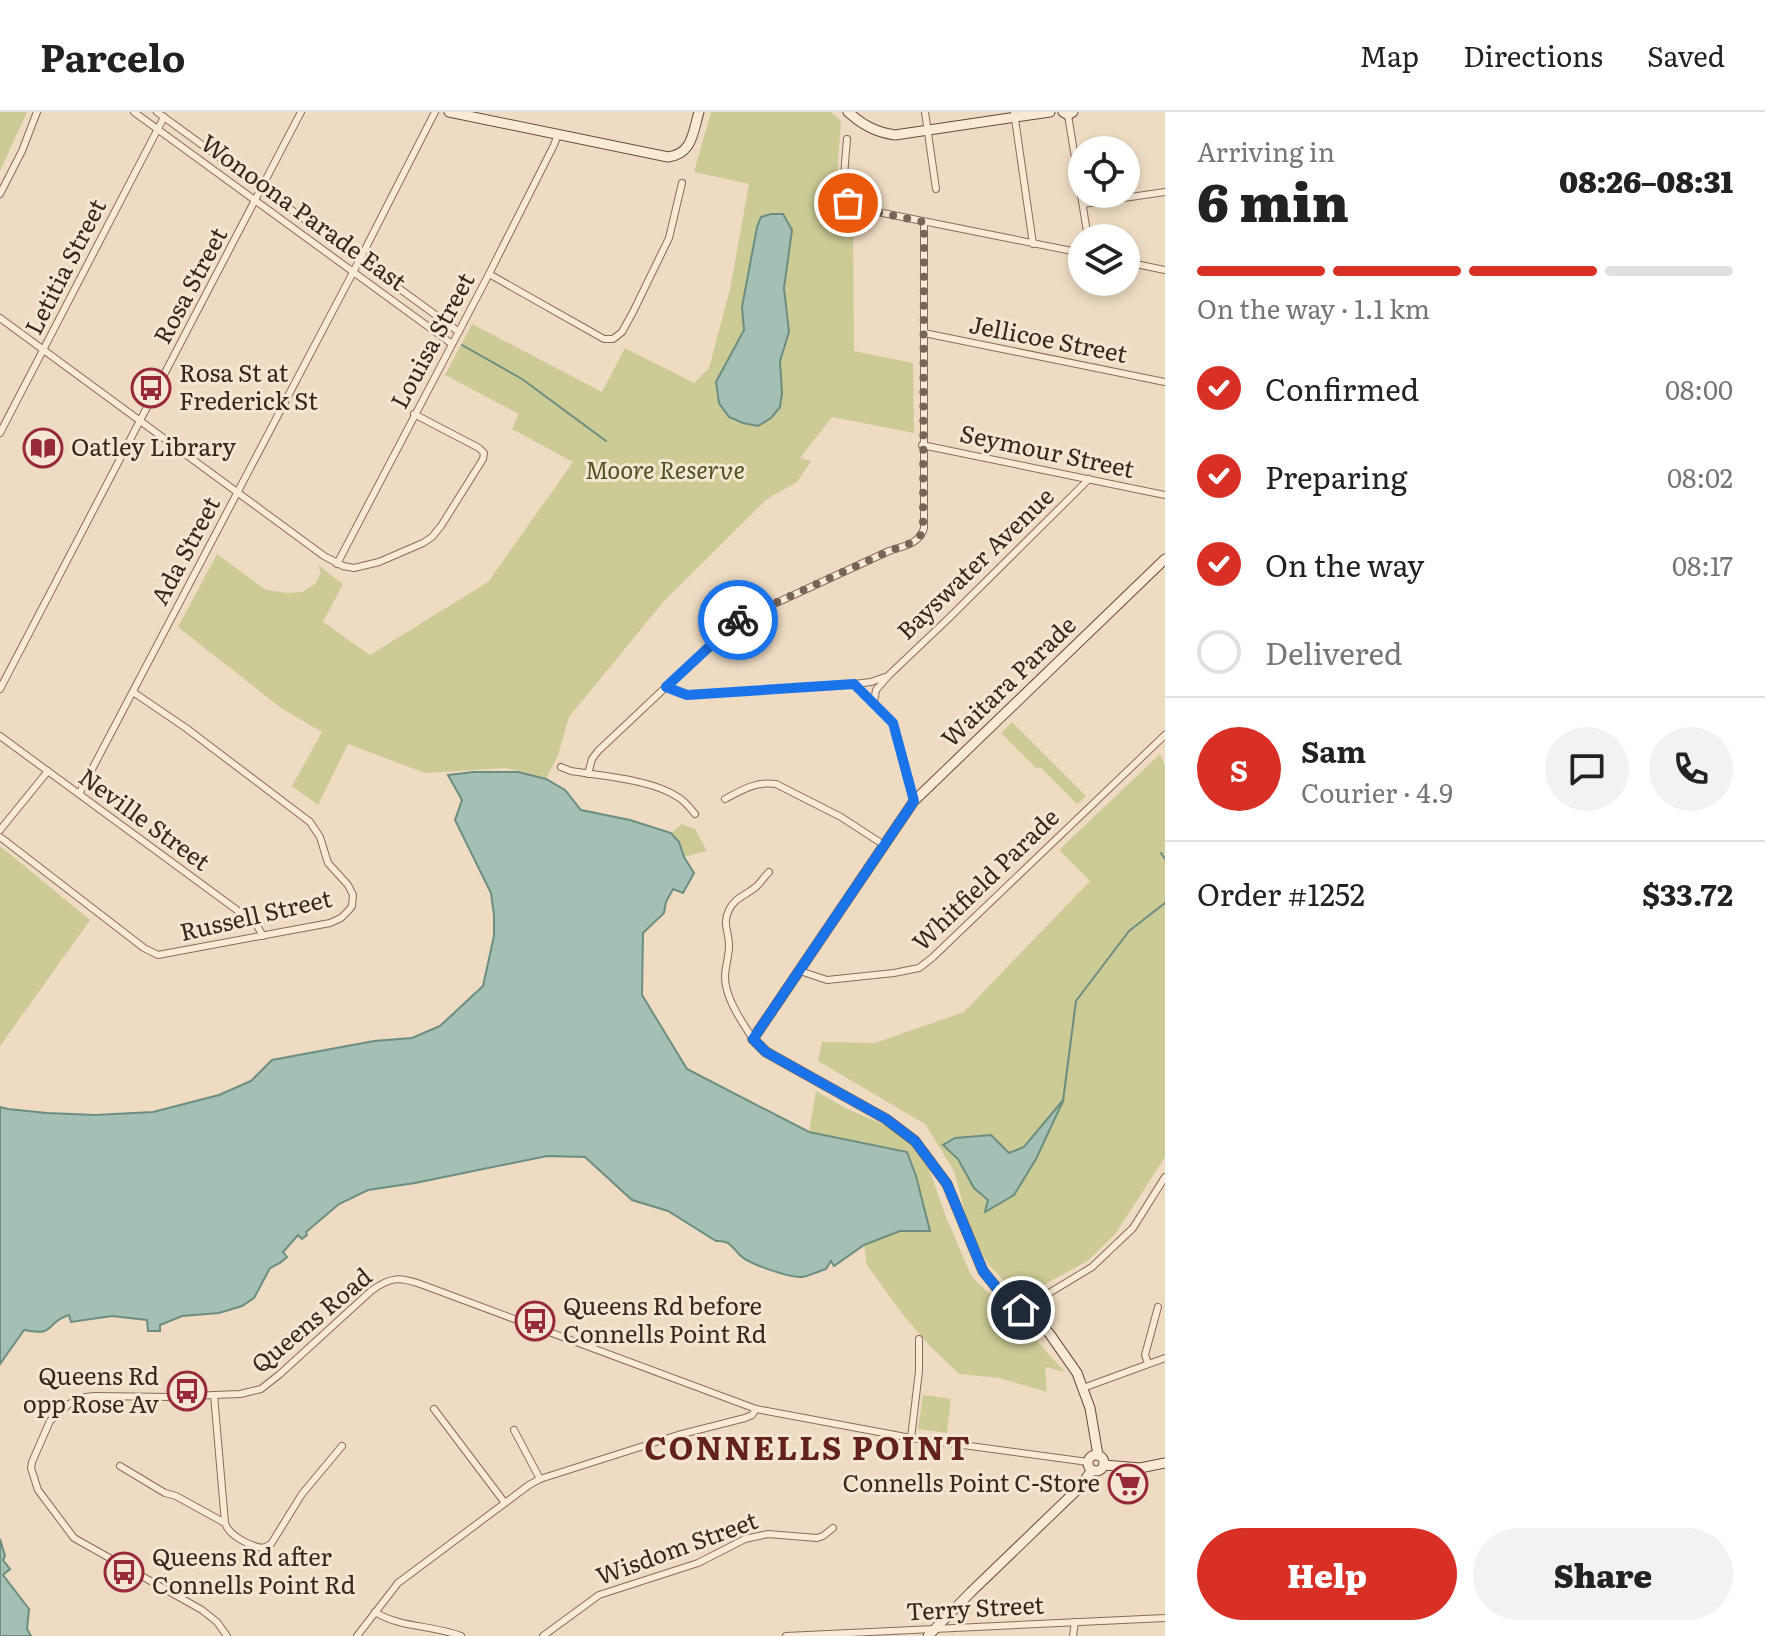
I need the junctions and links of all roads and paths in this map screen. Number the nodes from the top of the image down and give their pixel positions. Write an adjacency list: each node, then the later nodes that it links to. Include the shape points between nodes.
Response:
1 (37, 112): 23 (street)
2 (134, 112): 14 (street, Wonoona Parade East)
3 (157, 112): 13 (street, Wonoona Parade East)
4 (301, 112): 20 (street, Rosa Street)
5 (435, 112): 29 (street, Ada Street)
6 (449, 112): 16 (street)
7 (699, 112): 16 (street, via 690,144 668,157)
8 (848, 112): 15 (street, via 881,133)
9 (925, 112): 15 (street)
10 (1050, 112): 12 (street)
11 (1068, 113): 17 (street)
12 (1014, 115): 15 (street); 27 (street)
13 (164, 117): 14 (street, Letitia Street); 20 (street, Wonoona Parade East)
14 (157, 130): 25 (street, Wonoona Parade East); 38 (street, Letitia Street)
15 (927, 131): 21 (street)
16 (558, 134): 33 (street, Louisa Street)
17 (1072, 136)
18 (847, 139): 26 (street, via 848,203)
19 (682, 183): 33 (street, via 669,238 622,332 613,339 604,339)
20 (261, 189): 25 (street, Rosa Street); 29 (street, Wonoona Parade East)
21 (936, 189)
22 (1165, 192): 24 (street)
23 (0, 194)
24 (1140, 196)
25 (256, 200): 32 (street, Wonoona Parade East); 41 (street, Rosa Street)
26 (924, 222): 27 (street); 36 (street)
27 (1033, 244): 28 (street)
28 (1068, 250)
29 (360, 259): 32 (street, Ada Street); 35 (street, Wonoona Parade East)
30 (1140, 265): 31 (street)
31 (1165, 270)
32 (354, 272): 37 (street, Wonoona Parade East); 45 (street, Ada Street)
33 (489, 274): 35 (street, Louisa Street)
34 (0, 318): 38 (street)
35 (459, 332): 37 (street, Louisa Street)
36 (924, 333): 39 (street, Jellicoe Street); 43 (street)
37 (452, 344): 40 (street, Louisa Street)
38 (43, 350): 41 (street); 42 (street, Letitia Street)
39 (1165, 382)
40 (414, 414): 48 (street, Louisa Street); 48 (street, via 479,448 482,462 428,540 379,562 351,568)
41 (140, 422): 45 (street); 52 (street, Rosa Street)
42 (0, 433)
43 (922, 445): 44 (street, Seymour Street); 51 (street, via 920,538 735,622)
44 (1089, 479): 46 (street, Seymour Street); 49 (street, Bayswater Avenue)
45 (237, 493): 48 (street); 53 (street, Ada Street)
46 (1165, 495)
47 (1165, 559): 62 (street, Waitara Parade)
48 (337, 564)
49 (889, 675): 50 (street, Bayswater Avenue); 54 (street, Bayswater Avenue, via 876,690)
50 (854, 684): 51 (street, Bayswater Avenue, via 687,695); 54 (street)
51 (666, 687): 59 (street, via 598,751)
52 (0, 689)
53 (133, 692): 60 (street, Ada Street); 68 (street, Russell Street, via 303,816 320,837 328,863 348,885 352,906 336,921)
54 (874, 703): 62 (street, via 895,727)
55 (1165, 735): 69 (street, Whitfield Parade, via 919,968 827,980)
56 (0, 736): 58 (street, Neville Street)
57 (561, 767): 59 (street)
58 (48, 771): 60 (street, Neville Street); 64 (street)
59 (588, 774): 63 (street, via 662,790)
60 (79, 794): 68 (street, Neville Street, via 256,924)
61 (725, 799): 66 (street, via 752,785 776,784)
62 (914, 801): 66 (street, Waitara Parade)
63 (695, 814)
64 (0, 830)
65 (0, 837): 68 (street, Russell Street, via 154,954)
66 (884, 845): 69 (street, Waitara Parade)
67 (769, 872): 70 (street, via 737,898 724,922 729,942 726,986)
68 (263, 936)
69 (800, 971): 70 (street, Waitara Parade)
70 (753, 1039): 73 (street, via 766,1052 886,1119 915,1141 947,1184 983,1271)
71 (1165, 1177): 73 (street, via 1133,1228 1092,1267)
72 (1158, 1307): 76 (street, via 1145,1355)
73 (1021, 1310): 77 (street, via 1049,1333)
74 (919, 1339): 82 (street)
75 (1165, 1358): 76 (street)
76 (1148, 1363): 77 (street)
77 (1083, 1388): 84 (street)
78 (214, 1395): 80 (street, Queens Road, via 261,1389 371,1291 400,1278); 91 (street); 97 (street, Queens Road, via 77,1400 50,1421 31,1465 38,1490 70,1535 202,1610)
79 (434, 1409): 90 (street)
80 (756, 1409): 82 (street, Queens Road); 89 (street, via 745,1418)
81 (514, 1430): 89 (street)
82 (911, 1438): 88 (street, Queens Road)
83 (342, 1446): 91 (street, via 267,1548 250,1544)
84 (1098, 1455): 86 (street); 88 (street)
85 (1165, 1463): 86 (street, via 1140,1468)
86 (1104, 1465): 88 (street, via 1100,1471)
87 (120, 1466): 91 (street)
88 (1090, 1466): 96 (street, via 1079,1488)
89 (540, 1479): 90 (street)
90 (505, 1503): 93 (street, via 398,1583)
91 (225, 1523)
92 (833, 1528): 100 (street, Wisdom Street, via 817,1538 768,1534 745,1539 698,1563 599,1595)
93 (375, 1612): 98 (street); 99 (street)
94 (1165, 1618): 95 (street, Terry Street)
95 (1075, 1622): 96 (street, Terry Street); 102 (street)
96 (931, 1633): 101 (street, Terry Street)
97 (227, 1636)
98 (357, 1636)
99 (461, 1636)
100 (543, 1636)
101 (786, 1636)
102 (1073, 1636)

